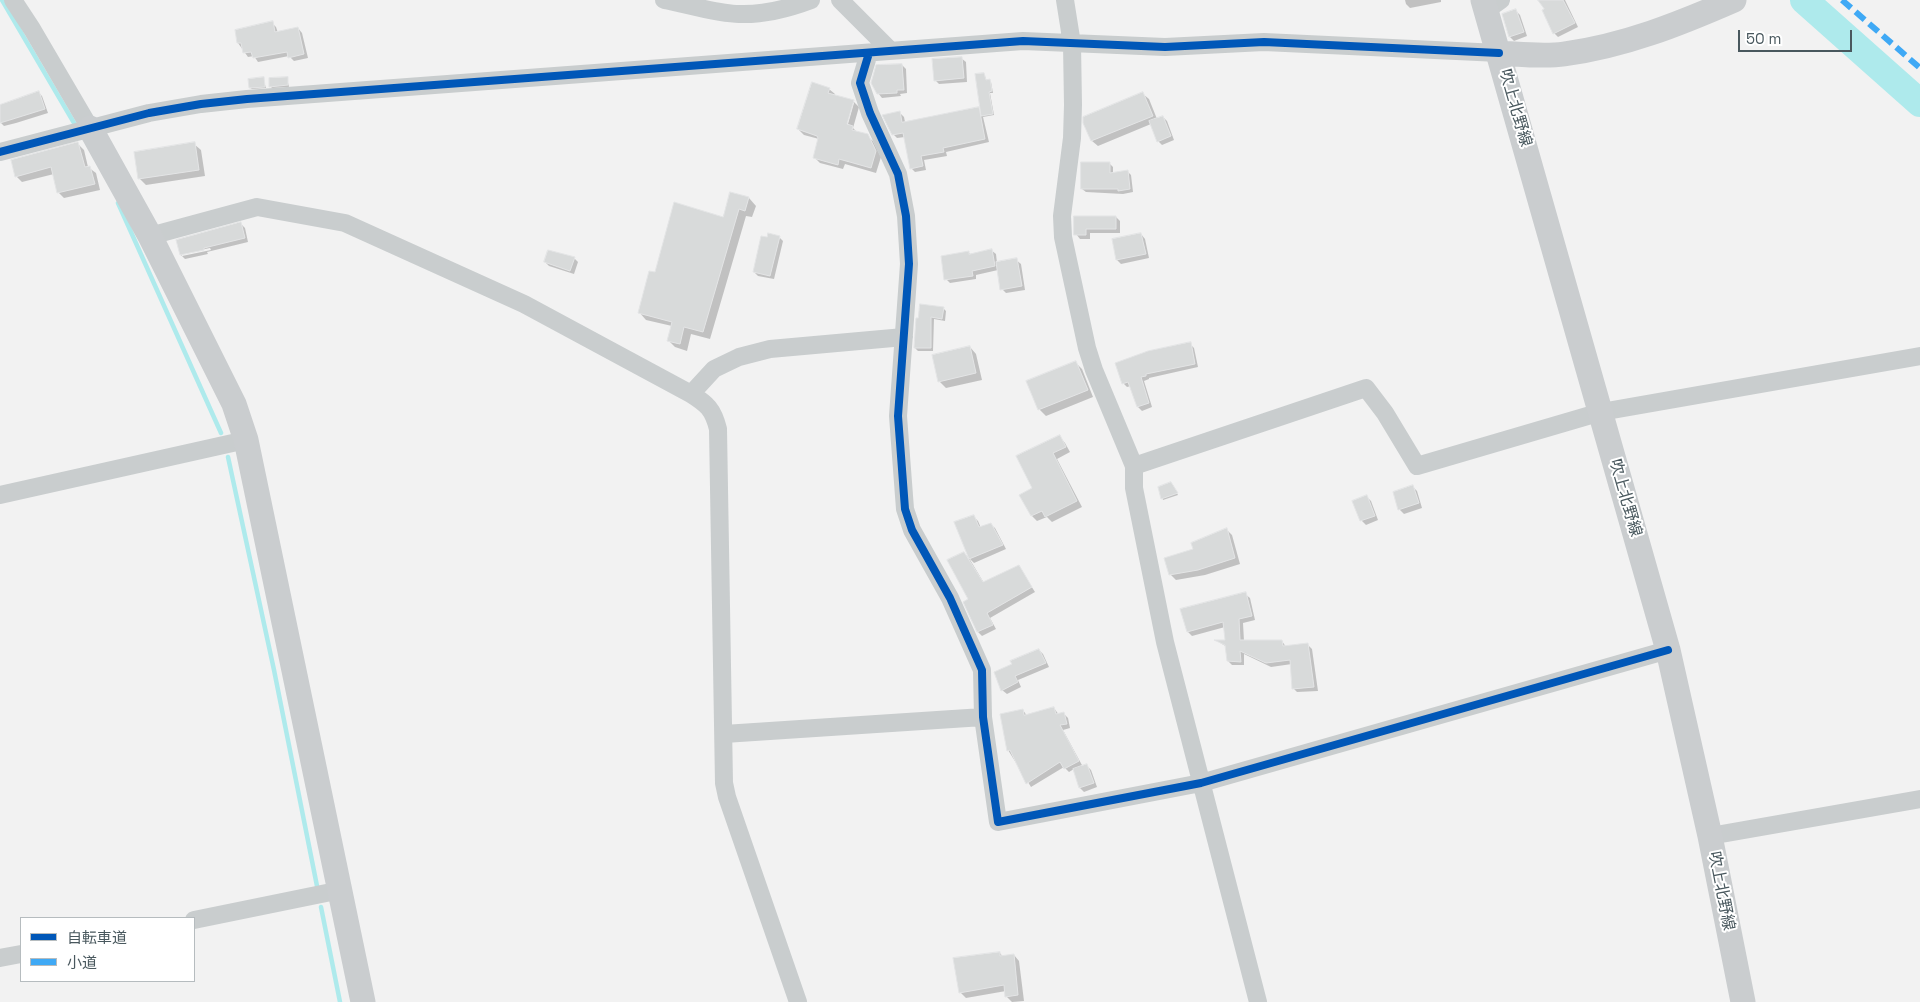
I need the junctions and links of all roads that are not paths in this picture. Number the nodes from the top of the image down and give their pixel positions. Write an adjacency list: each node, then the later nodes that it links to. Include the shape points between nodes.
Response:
1 (13, 0): 12 (street)
2 (664, 0): 3 (street, via 737,14 760,14)
3 (811, 0)
4 (840, 0): 9 (street)
5 (1065, 0): 8 (street)
6 (1734, 0): 11 (main road, via 1668,29 1614,44 1563,54)
7 (1490, 3): 11 (main road, 吹上北野線)
8 (1072, 44): 9 (street, via 1023,40); 11 (street, via 1164,47 1264,42); 20 (street, via 1073,113 1062,216 1063,237 1087,348)
9 (891, 52): 10 (street)
10 (869, 53): 12 (street, via 247,99 149,113); 15 (street, via 860,83 898,174 906,216 909,264)
11 (1500, 53): 18 (main road, 吹上北野線)
12 (90, 128): 13 (street); 14 (main road)
13 (0, 152)
14 (150, 236): 17 (street, via 257,206 345,223 524,304); 19 (main road, via 234,404)
15 (904, 337): 17 (street, via 770,349 739,357 714,369); 23 (street, via 898,416 905,509 912,530 950,598 982,670)
16 (1920, 356): 18 (street)
17 (691, 394): 24 (street, via 715,415 718,429)
18 (1602, 412): 20 (street, via 1417,466 1366,388); 22 (main road, 吹上北野線)
19 (246, 440): 21 (street); 28 (main road)
20 (1134, 466): 25 (street, via 1134,488 1165,642)
21 (0, 495)
22 (1668, 650): 25 (street); 27 (main road, 吹上北野線)
23 (983, 717): 24 (street); 25 (street, via 998,822)
24 (724, 734): 33 (street, via 727,798)
25 (1201, 783): 34 (street)
26 (1920, 799): 27 (street)
27 (1710, 836): 35 (main road, 吹上北野線)
28 (341, 890): 29 (street); 32 (main road)
29 (195, 920)
30 (20, 954): 31 (street)
31 (0, 958)
32 (363, 1002)
33 (798, 1002)
34 (1258, 1002)
35 (1743, 1002)

